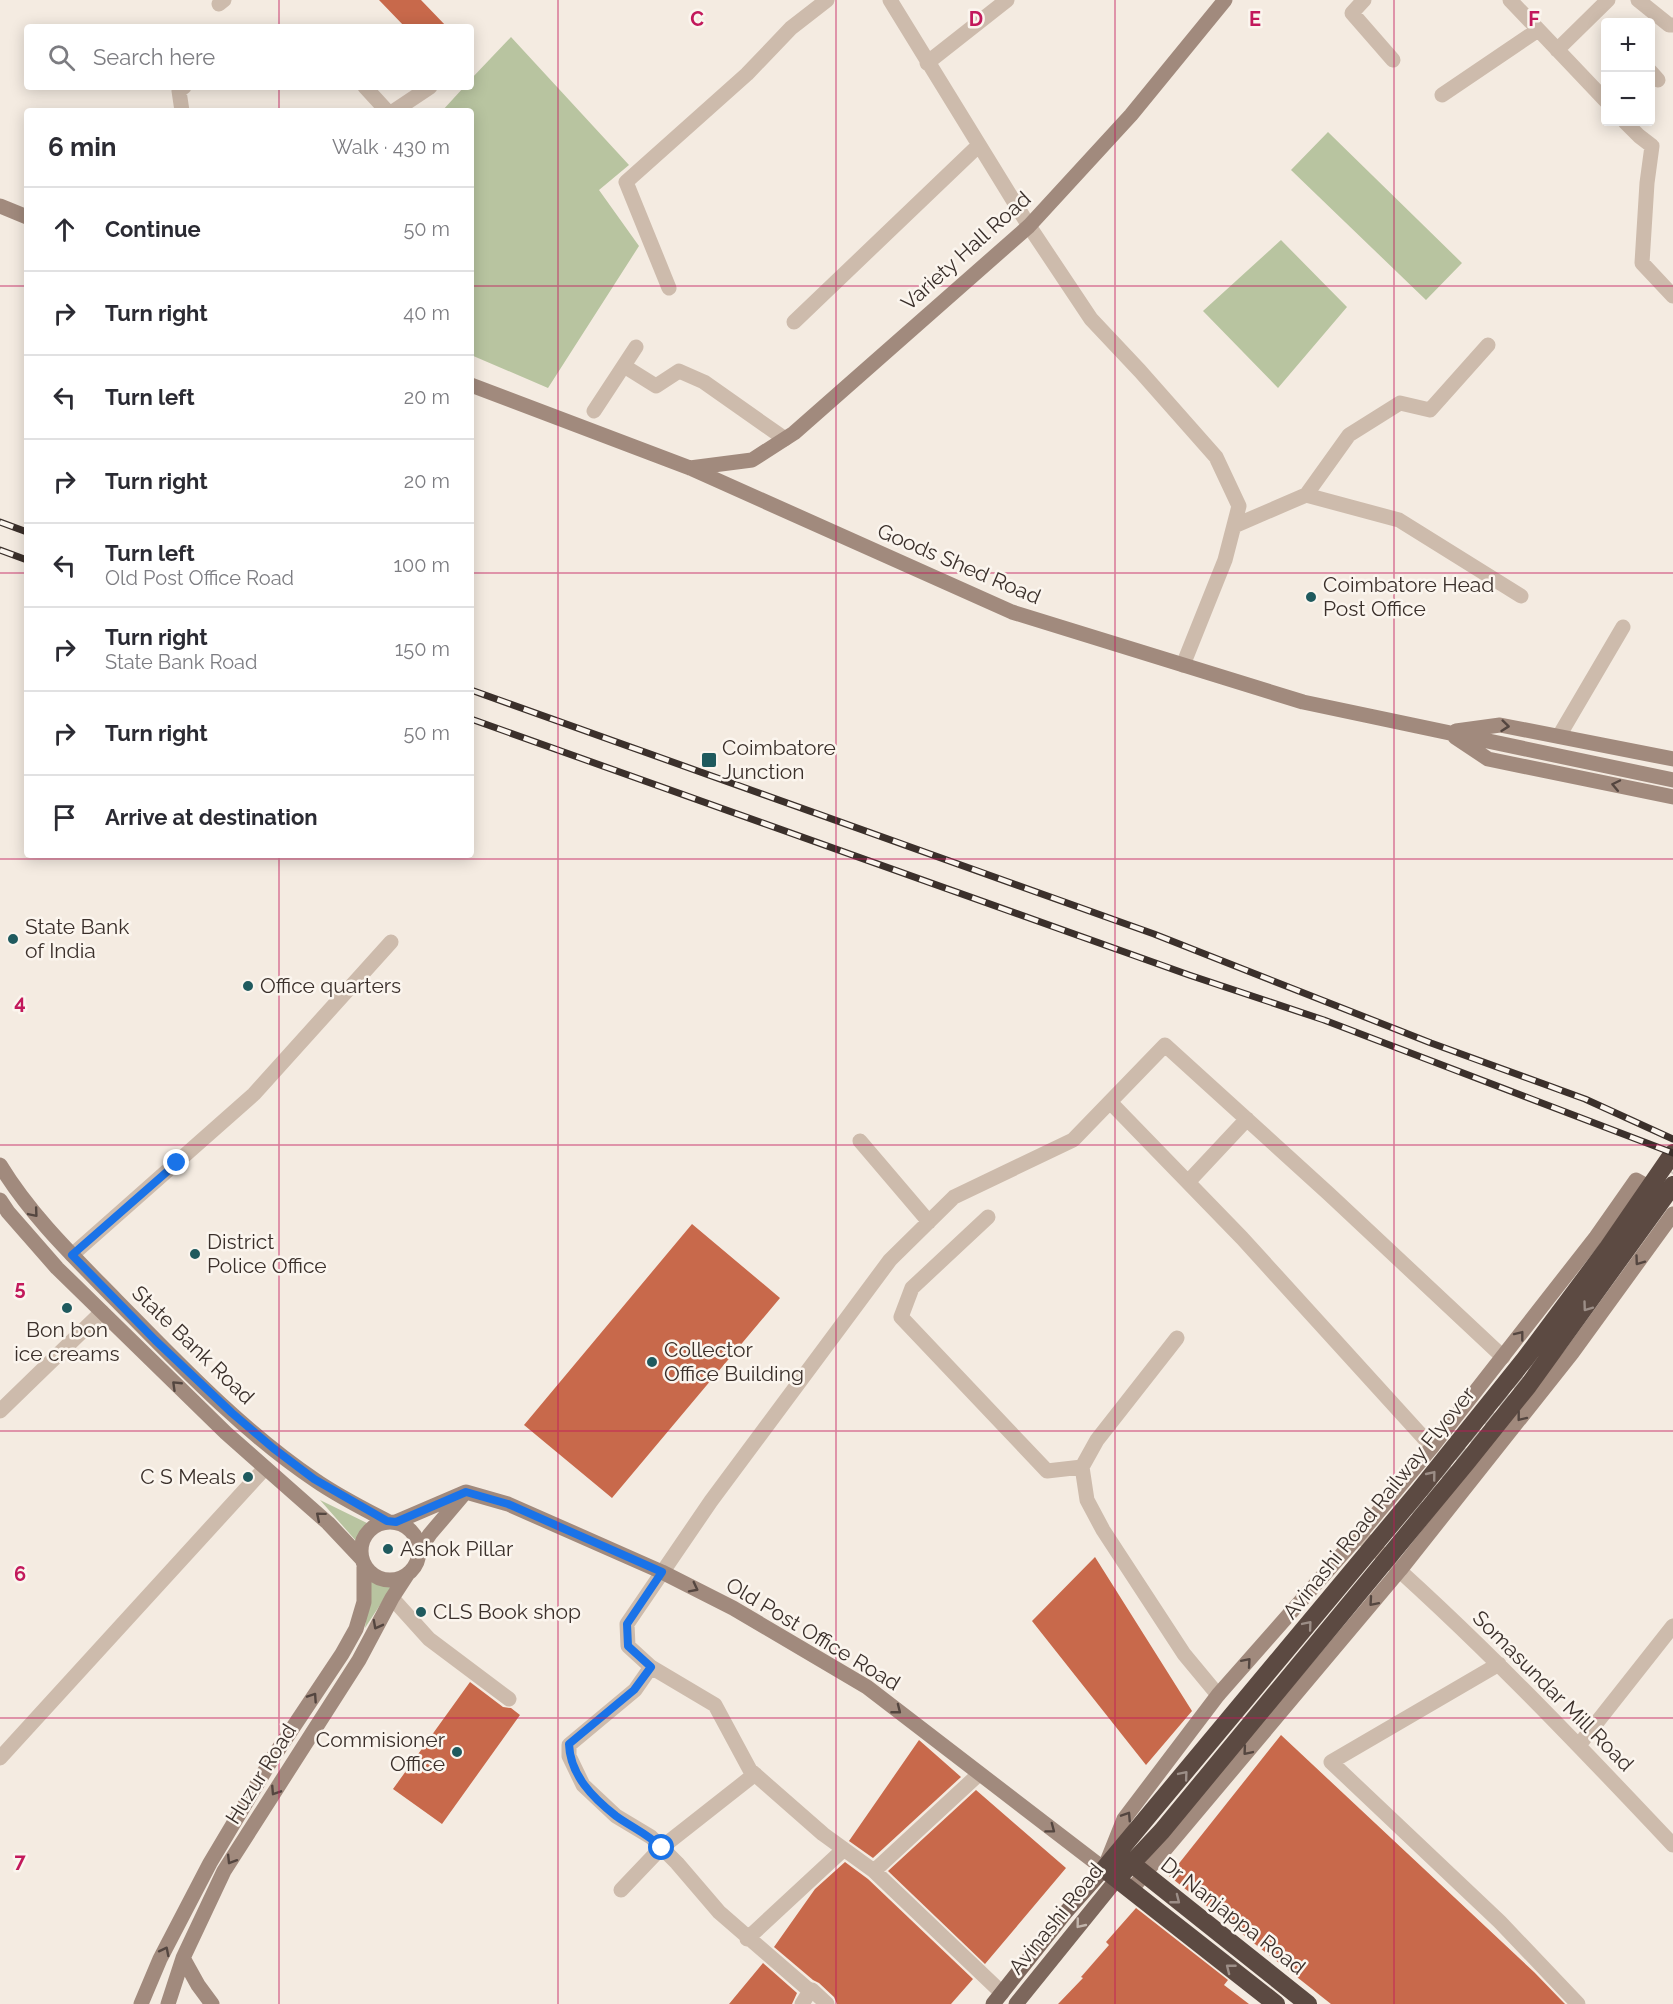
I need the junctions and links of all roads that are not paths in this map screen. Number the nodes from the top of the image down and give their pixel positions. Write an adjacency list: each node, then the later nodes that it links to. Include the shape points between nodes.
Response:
1 (827, 0): 28 (street, via 791,28 747,74 626,182)
2 (890, 0): 14 (street)
3 (1007, 0): 14 (street)
4 (1226, 0): 27 (main road, Variety Hall Road, via 1131,115)
5 (1364, 0): 13 (street, via 1352,13)
6 (1608, 0): 9 (street)
7 (1638, 0): 10 (street)
8 (1512, 1): 11 (street)
9 (1601, 17): 12 (street)
10 (1673, 25)
11 (1538, 30): 12 (street); 18 (street)
12 (1557, 50): 19 (street)
13 (1393, 60)
14 (927, 63): 24 (street)
15 (180, 90): 20 (street)
16 (368, 90): 21 (street)
17 (426, 90): 22 (street)
18 (1442, 95)
19 (1601, 97)
20 (182, 108)
21 (384, 108)
22 (398, 108)
23 (1629, 126): 29 (street, via 1652,146 1642,263)
24 (979, 146): 27 (street); 30 (street)
25 (0, 206): 26 (main road)
26 (24, 216)
27 (1029, 226): 36 (main road, Variety Hall Road); 39 (street, via 1091,319 1216,457 1239,506)
28 (669, 288)
29 (1673, 296)
30 (794, 322)
31 (1488, 345): 38 (street, via 1430,410 1400,403 1349,435)
32 (636, 347): 33 (street)
33 (624, 366): 35 (street); 36 (street, via 656,386 679,371 704,382)
34 (474, 386): 37 (main road, Goods Shed Road)
35 (594, 411)
36 (785, 439): 37 (main road, Variety Hall Road, via 752,460)
37 (690, 468): 42 (main road, Goods Shed Road, via 1012,612)
38 (1306, 495): 39 (street); 40 (street, via 1400,520)
39 (1234, 526): 42 (street, via 1225,560)
40 (1521, 596)
41 (1623, 627): 44 (street)
42 (1183, 665): 43 (main road, Goods Shed Road, via 1303,702)
43 (1448, 732): 44 (main road, one-way to 44, via 1500,725); 46 (main road, Goods Shed Road); 47 (main road, one-way to 43, via 1488,759)
44 (1559, 736): 45 (main road)
45 (1673, 759)
46 (1673, 780)
47 (1673, 796)
48 (391, 942): 61 (street, via 254,1094)
49 (1110, 1102): 50 (street, via 1165,1045); 54 (street); 60 (street, via 1073,1140 954,1197)
50 (1247, 1119): 54 (street); 64 (street)
51 (860, 1141): 60 (street)
52 (1673, 1154): 89 (highway, Avinashi Road Railway Flyover, one-way to 52, via 1525,1359)
53 (0, 1165): 61 (main road, State Bank Road, one-way to 61, via 18,1194)
54 (1188, 1182): 66 (street)
55 (1673, 1185): 89 (highway, Avinashi Road Railway Flyover, one-way to 89, via 1528,1386 1432,1505)
56 (0, 1200): 62 (main road, State Bank Road, via 57,1268)
57 (1673, 1200): 64 (main road, one-way to 57, via 1636,1180)
58 (1673, 1214): 76 (main road, one-way to 76, via 1572,1353)
59 (988, 1216): 67 (street, via 912,1288 901,1317 1047,1471)
60 (929, 1222): 77 (street, via 882,1270)
61 (72, 1255): 70 (main road, State Bank Road, via 155,1340 273,1448 314,1479)
62 (102, 1312): 65 (street); 68 (main road, State Bank Road, one-way to 62)
63 (1177, 1338): 67 (street, via 1097,1440)
64 (1503, 1357): 66 (main road)
65 (0, 1411)
66 (1432, 1447): 72 (main road)
67 (1082, 1467): 83 (street, via 1087,1500 1103,1530 1184,1654)
68 (265, 1468): 75 (main road, State Bank Road, one-way to 68, via 328,1523); 86 (street)
69 (466, 1492): 70 (main road); 73 (main road); 77 (main road, Old Post Office Road, via 508,1504)
70 (391, 1522): 73 (main road, via 413,1532); 75 (main road, via 377,1524 363,1538)
71 (1402, 1528): 74 (main road)
72 (1359, 1535): 74 (street, Somasundar Mill Road); 83 (main road, one-way to 72)
73 (420, 1550): 78 (main road)
74 (1381, 1554): 76 (street, Somasundar Mill Road)
75 (363, 1562): 78 (main road, via 379,1579 389,1581); 101 (main road, Huzur Road, one-way to 75, via 210,1863 356,1629 364,1602)
76 (1400, 1570): 81 (street, Somasundar Mill Road); 93 (main road, one-way to 93)
77 (662, 1572): 82 (street, via 627,1624 628,1646); 87 (main road, Old Post Office Road, one-way to 87, via 733,1608 867,1687)
78 (407, 1575): 79 (main road, Huzur Road)
79 (392, 1598): 84 (street, via 429,1639); 98 (main road, Huzur Road, one-way to 98, via 359,1660 224,1871)
80 (1673, 1626): 85 (street)
81 (1499, 1664): 85 (street, Somasundar Mill Road); 109 (street, via 1331,1762 1500,1922)
82 (651, 1667): 88 (street, via 715,1705); 91 (street, via 634,1690 569,1744 569,1756 583,1785 616,1816)
83 (1218, 1695): 95 (main road, one-way to 83, via 1124,1819)
84 (509, 1699)
85 (1579, 1745): 90 (street, Somasundar Mill Road)
86 (0, 1758)
87 (979, 1773): 94 (street); 95 (main road, Old Post Office Road, one-way to 95)
88 (755, 1774): 91 (street); 92 (street)
89 (1154, 1826): 93 (highway, Avinashi Road Railway Flyover); 95 (highway, Avinashi Road Railway Flyover)
90 (1673, 1845)
91 (662, 1848): 96 (street); 97 (street)
92 (844, 1849): 94 (street); 97 (street)
93 (1137, 1869): 95 (highway, Avinashi Road); 108 (highway, Dr Nanjappa Road, one-way to 108)
94 (874, 1871): 100 (street)
95 (1117, 1879): 100 (main road, Avinashi Road, via 1065,1913); 106 (main road, Avinashi Road, one-way to 106); 107 (highway, Dr Nanjappa Road, one-way to 95)
96 (621, 1890)
97 (747, 1939): 104 (street, via 810,1991)
98 (183, 1958): 102 (main road, Huzur Road); 103 (main road)
99 (812, 1989): 105 (street)
100 (997, 1998)
101 (141, 2004)
102 (168, 2004)
103 (212, 2004)
104 (802, 2004)
105 (827, 2004)
106 (1016, 2004)
107 (1276, 2004)
108 (1308, 2004)
109 (1578, 2004)

